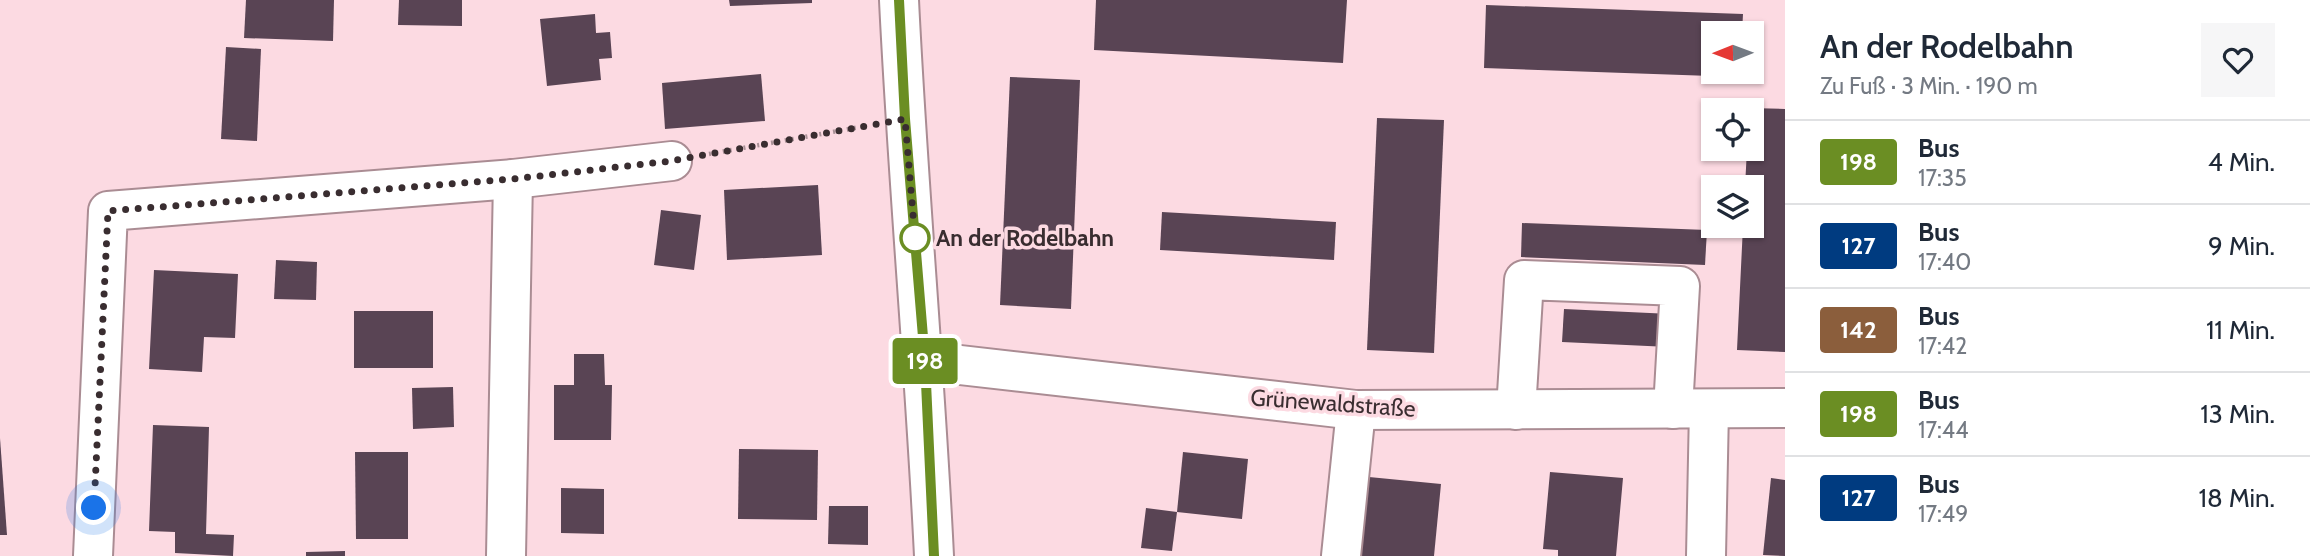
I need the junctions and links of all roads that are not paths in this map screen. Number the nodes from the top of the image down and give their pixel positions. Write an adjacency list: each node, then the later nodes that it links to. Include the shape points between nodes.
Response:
1 (899, 0): 4 (street)
2 (671, 161): 3 (street)
3 (513, 179): 9 (street, via 108,211); 10 (street)
4 (925, 361): 7 (street, Grünewaldstraße); 11 (street)
5 (1785, 408): 6 (street, Grünewaldstraße)
6 (1691, 409): 8 (street, Grünewaldstraße); 8 (street, via 1679,286 1524,280); 13 (street)
7 (1356, 410): 8 (street, Grünewaldstraße); 12 (street)
8 (1516, 410)
9 (93, 556)
10 (506, 556)
11 (934, 556)
12 (1341, 556)
13 (1706, 556)

